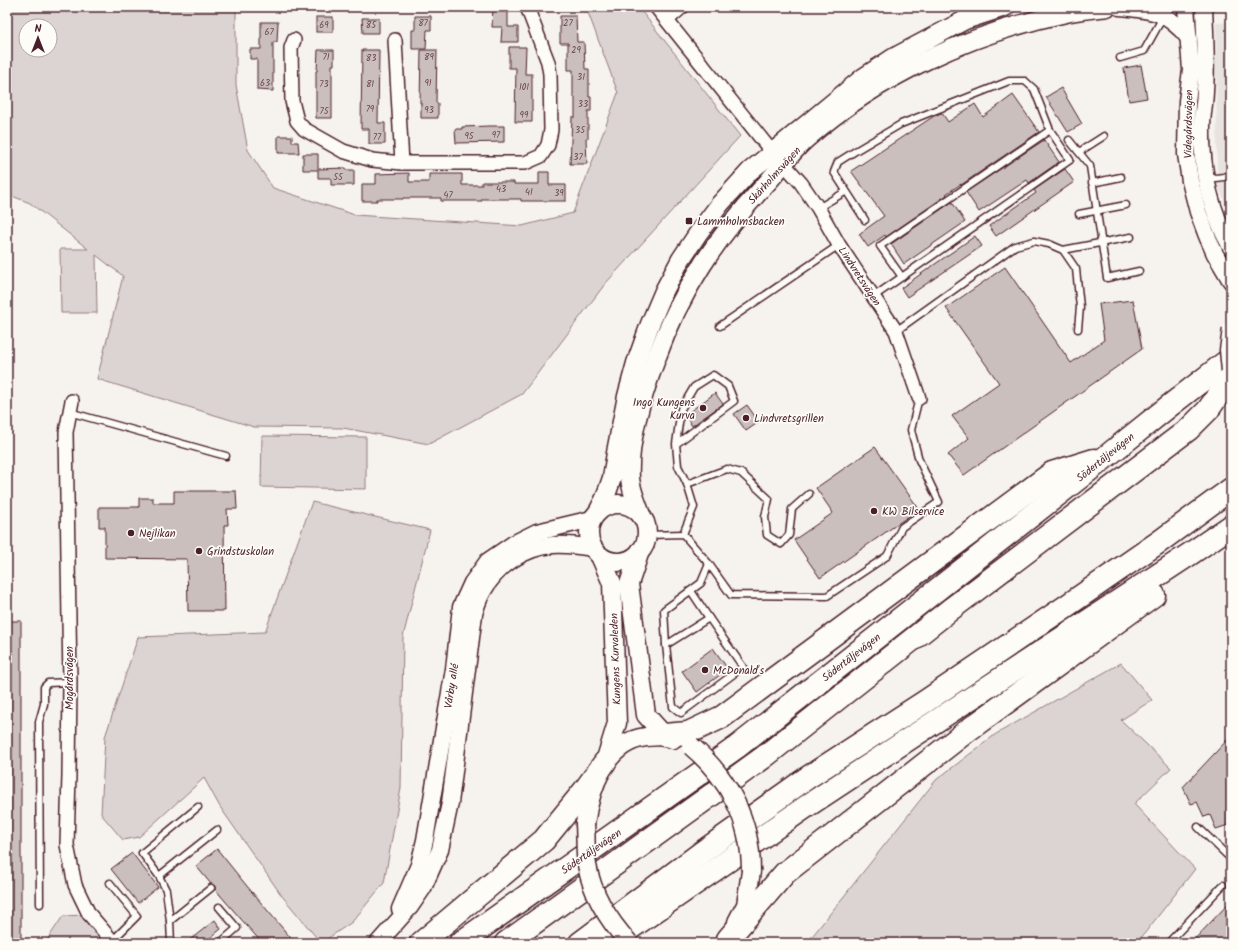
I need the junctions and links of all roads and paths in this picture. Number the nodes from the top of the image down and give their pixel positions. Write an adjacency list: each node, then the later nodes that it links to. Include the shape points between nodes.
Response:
1 (527, 7): 20 (street, via 548,62 550,74 551,130 548,145 541,156 525,163)
2 (656, 7): 10 (street)
3 (682, 7): 10 (street)
4 (1005, 7): 19 (main road, Skärholmsvägen, via 965,20 893,58 864,77)
5 (1107, 7): 19 (main road, Skärholmsvägen, via 1068,12 1025,22 943,52 878,86)
6 (1119, 7): 9 (street, via 1145,10)
7 (1186, 7): 11 (street, Videgårdsvägen)
8 (1204, 7): 23 (street, Videgårdsvägen, via 1206,43 1203,155)
9 (1164, 16): 11 (street); 14 (lane, via 1144,51)
10 (667, 20): 19 (street)
11 (1189, 38): 23 (street, Videgårdsvägen, via 1191,70 1187,101 1186,154)
12 (294, 40): 20 (street, via 291,48 292,100 297,122 304,129 343,151 372,160)
13 (396, 40): 20 (street)
14 (1120, 58)
15 (1050, 130): 25 (lane, via 1034,89 1025,81 1009,81 902,124 838,162 834,172); 37 (lane, via 1070,160); 37 (lane, via 880,246)
16 (1104, 136): 18 (lane)
17 (1069, 140): 18 (lane)
18 (1079, 152): 24 (lane, via 1090,166)
19 (778, 158): 27 (street, Lindvretsvägen, via 801,183); 53 (main road, Skärholmsvägen, via 750,201 706,258 690,284 661,346 640,407 631,462 630,480); 54 (main road, Skärholmsvägen, via 750,171 716,210 681,259 664,291 636,362 612,478)
20 (402, 163)
21 (1231, 174): 23 (lane)
22 (1121, 177): 24 (lane)
23 (1198, 180): 34 (street, Videgårdsvägen); 38 (street, Videgårdsvägen, via 1198,212 1215,254)
24 (1092, 183): 28 (lane)
25 (845, 192): 27 (lane); 30 (lane)
26 (1126, 205): 28 (lane)
27 (818, 208): 33 (street, Lindvretsvägen)
28 (1096, 211): 29 (lane); 32 (lane)
29 (1079, 214)
30 (864, 220)
31 (1131, 237): 32 (lane)
32 (1101, 243): 35 (lane); 36 (lane, via 1107,278)
33 (839, 245): 39 (street, Lindvretsvägen); 40 (lane)
34 (1231, 247)
35 (1062, 250): 41 (lane, via 1076,269 1080,307); 43 (lane, via 1034,241 1015,246)
36 (1139, 271)
37 (902, 277): 39 (lane)
38 (1231, 281)
39 (873, 297): 43 (street, Lindvretsvägen)
40 (720, 326)
41 (1078, 329)
42 (1231, 329): 44 (street, bridge, via 1228,350)
43 (896, 331): 45 (street, Lindvretsvägen)
44 (1231, 368): 49 (highway, Södertäljevägen, via 1168,407); 87 (highway, via 1208,410 1189,429 951,609 764,757)
45 (918, 398): 61 (lane, via 911,430 919,460 939,502 902,527 887,556 827,596 731,595)
46 (71, 406): 48 (lane); 65 (street, Mogårdsvägen, via 66,432)
47 (676, 444): 47 (lane, via 681,409 694,387 713,376 728,386 734,401); 50 (lane, via 678,466)
48 (226, 456)
49 (1107, 456): 66 (highway, via 1052,473 722,717 688,733); 86 (highway, Södertäljevägen, via 737,747)
50 (687, 484): 52 (lane, via 727,469 741,473 769,499 765,517 767,535 781,544 789,535 792,510); 56 (lane, via 694,506)
51 (1231, 489): 88 (highway, via 1159,542 926,701 807,778)
52 (809, 494)
53 (641, 515): 54 (main road, via 628,506 612,504 604,507); 57 (main road)
54 (595, 516): 60 (main road, via 589,534); 79 (street, Vårby allé, via 537,532 513,544 488,561 472,583 462,607 425,840 419,865)
55 (1231, 526): 89 (highway, via 810,804)
56 (683, 534): 57 (lane); 61 (lane)
57 (648, 535): 59 (main road)
58 (1231, 537): 81 (highway, via 967,731 785,873)
59 (640, 551): 60 (main road, via 631,558 620,561 610,560); 66 (main road, Kungens Kurvaleden, via 629,584 646,715)
60 (597, 552): 67 (main road, Kungens Kurvaleden, via 612,583 617,723); 79 (street, Vårby allé, via 554,545 529,550 516,556 492,576 483,590 474,614 450,803 440,850 423,888)
61 (710, 564): 62 (lane, via 701,583)
62 (691, 591): 63 (lane); 64 (lane, via 664,610)
63 (709, 618): 64 (lane); 64 (lane, via 743,667 681,713 673,707)
64 (666, 645)
65 (70, 682): 76 (lane, via 48,683 44,687 44,704 39,722); 80 (street, Mogårdsvägen, via 67,845 75,885 89,914)
66 (664, 735): 67 (main road, via 637,738 621,747); 81 (main road, bridge, via 691,746 705,758 729,788 749,838 751,871 746,905)
67 (605, 762): 85 (highway, via 544,840); 90 (main road, bridge, via 588,807 585,824 587,864 603,908 615,928)
68 (198, 807): 72 (lane, via 142,853)
69 (1198, 827): 71 (lane)
70 (217, 830): 72 (lane)
71 (1231, 859)
72 (159, 876): 78 (lane, via 166,890)
73 (110, 883): 80 (lane, via 137,916)
74 (1223, 885): 91 (lane)
75 (211, 888): 78 (lane)
76 (40, 904)
77 (220, 907): 83 (lane, via 237,928)
78 (170, 921): 82 (lane)
79 (393, 925): 84 (street, Vårby allé)
80 (113, 942)
81 (726, 942)
82 (171, 943)
83 (220, 943)
84 (378, 943)
85 (421, 943)
86 (460, 943)
87 (506, 943)
88 (580, 943)
89 (609, 943)
90 (629, 943)
91 (1168, 943)

